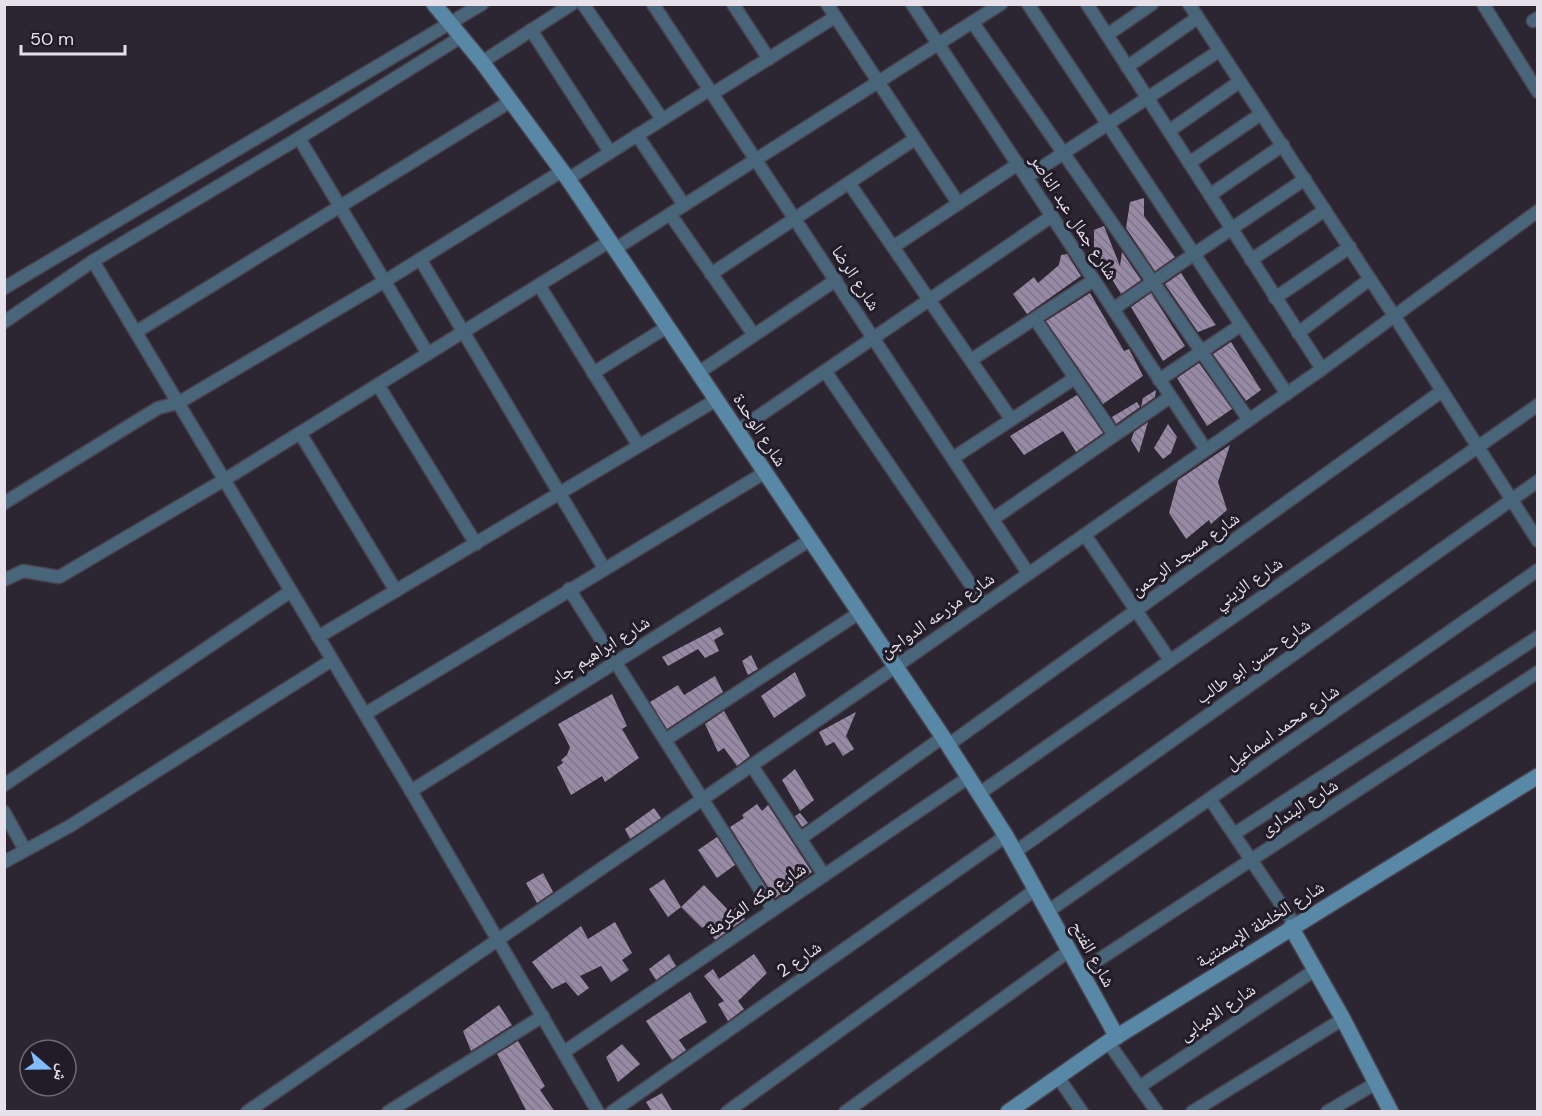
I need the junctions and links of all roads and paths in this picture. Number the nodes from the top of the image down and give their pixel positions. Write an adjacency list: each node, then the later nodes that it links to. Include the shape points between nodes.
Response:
1 (434, 4): 18 (street, شارع الوحدة)
2 (482, 4): 18 (street)
3 (572, 4): 19 (street)
4 (583, 4): 34 (street)
5 (653, 4): 29 (street, شارع الرضا)
6 (733, 4): 24 (street)
7 (827, 4): 15 (street)
8 (912, 4): 22 (street, شارع جمال عبد الناصر)
9 (1001, 4): 17 (street)
10 (1028, 4): 35 (street)
11 (1087, 4): 20 (street)
12 (1152, 4): 20 (street)
13 (1189, 4): 16 (street)
14 (1483, 4): 30 (street)
15 (836, 17): 24 (street); 28 (street)
16 (1197, 18): 23 (street); 26 (street)
17 (973, 23): 22 (street); 42 (street)
18 (450, 24): 21 (street, شارع الوحدة); 74 (street)
19 (531, 30): 25 (street); 41 (street)
20 (1107, 35): 26 (street)
21 (461, 37): 25 (street, شارع الوحدة); 38 (street)
22 (939, 46): 28 (street); 45 (street, شارع جمال عبد الناصر)
23 (1220, 51): 27 (street); 31 (street)
24 (769, 59): 29 (street)
25 (482, 62): 32 (street, شارع الوحدة)
26 (1127, 67): 31 (street)
27 (1239, 82): 33 (street); 36 (street)
28 (879, 83): 39 (street); 43 (street)
29 (711, 92): 34 (street); 43 (street, شارع الرضا)
30 (1538, 92)
31 (1148, 98): 35 (street); 36 (street)
32 (510, 101): 46 (street, شارع الوحدة); 53 (street)
33 (1261, 114): 40 (street); 44 (street)
34 (662, 119): 37 (street)
35 (1108, 124): 42 (street); 63 (street)
36 (1169, 131): 44 (street)
37 (637, 135): 41 (street); 52 (street)
38 (299, 138): 53 (street); 66 (street)
39 (915, 139): 49 (street); 51 (street)
40 (1283, 145): 48 (street); 50 (street)
41 (610, 152): 46 (street)
42 (1064, 153): 47 (street); 72 (street)
43 (755, 159): 52 (street); 58 (street, شارع الرضا)
44 (1190, 163): 50 (street)
45 (1018, 164): 47 (street, شارع جمال عبد الناصر); 51 (street)
46 (565, 175): 60 (street, شارع الوحدة); 64 (street)
47 (1027, 177): 57 (street, شارع جمال عبد الناصر)
48 (1305, 179): 54 (street); 59 (street)
49 (849, 183): 58 (street); 61 (street)
50 (1210, 195): 59 (street)
51 (958, 203): 61 (street)
52 (684, 205): 56 (street)
53 (341, 206): 71 (street); 83 (street)
54 (1325, 210): 62 (street); 65 (street)
55 (1538, 211): 78 (street, شارع مزرعه الدواجن)
56 (670, 214): 60 (street); 67 (street)
57 (1052, 216): 70 (street, شارع جمال عبد الناصر); 76 (street)
58 (795, 218): 67 (street); 69 (street, شارع الرضا)
59 (1232, 230): 63 (street); 65 (street)
60 (613, 245): 73 (street); 82 (street, شارع الوحدة)
61 (893, 247): 76 (street)
62 (1350, 247): 68 (street); 75 (street)
63 (1194, 254): 72 (street); 81 (street)
64 (420, 260): 71 (street); 84 (street)
65 (1251, 260): 75 (street)
66 (93, 261): 80 (street); 83 (street)
67 (711, 274): 86 (street)
68 (1370, 279): 78 (street); 85 (street)
69 (836, 280): 86 (street); 87 (street, شارع الرضا)
70 (1094, 280): 77 (street, شارع جمال عبد الناصر); 79 (street)
71 (386, 281): 89 (street); 102 (street)
72 (1153, 282): 77 (street); 88 (street)
73 (539, 285): 84 (street); 93 (street)
74 (4, 288)
75 (1275, 298): 85 (street)
76 (929, 300): 87 (street); 90 (street)
77 (1113, 309): 96 (street, شارع جمال عبد الناصر)
78 (1395, 317): 91 (street, شارع مزرعه الدواجن); 98 (street)
79 (1035, 319): 90 (street); 95 (street)
80 (4, 322)
81 (1241, 325): 88 (street); 99 (street)
82 (667, 327): 93 (street); 94 (street, شارع الوحدة)
83 (136, 332): 102 (street)
84 (464, 332): 89 (street); 116 (street)
85 (1298, 333): 91 (street)
86 (754, 335): 94 (street)
87 (874, 338): 92 (street); 112 (street, شارع الرضا)
88 (1201, 352): 96 (street); 105 (street)
89 (428, 354): 97 (street)
90 (970, 360): 104 (street)
91 (1322, 369): 99 (street, شارع مزرعه الدواجن)
92 (825, 371): 106 (street); 131 (street)
93 (593, 373): 109 (street)
94 (698, 373): 101 (street, شارع الوحدة)
95 (1075, 378): 104 (street); 108 (street)
96 (1159, 380): 100 (street, شارع جمال عبد الناصر)
97 (378, 385): 107 (street); 123 (street)
98 (1442, 391): 110 (street); 132 (street, شارع مسجد الرحمن)
99 (1287, 394): 105 (street, شارع مزرعه الدواجن)
100 (1170, 397): 108 (street); 111 (street, شارع جمال عبد الناصر)
101 (716, 400): 106 (street, شارع الوحدة); 109 (street)
102 (178, 403): 114 (street); 118 (street, via 158,408)
103 (1538, 405): 110 (street, شارع الزيني)
104 (1011, 419): 112 (street)
105 (1249, 420): 111 (street, شارع مزرعه الدواجن)
106 (737, 431): 113 (street, شارع الوحدة)
107 (300, 433): 114 (street); 130 (street)
108 (1114, 435): 119 (street)
109 (639, 446): 116 (street)
110 (1479, 447): 117 (street); 136 (street, شارع الزيني)
111 (1206, 450): 120 (street, شارع مزرعه الدواجن)
112 (953, 458): 119 (street, شارع الرضا)
113 (764, 473): 121 (street, شارع الوحدة); 124 (street)
114 (224, 480): 127 (street, via 59,577 23,571); 129 (street)
115 (1538, 481): 117 (street, شارع حسن ابو طالب)
116 (560, 493): 123 (street); 124 (street)
117 (1513, 499): 122 (street); 157 (street, شارع حسن ابو طالب)
118 (4, 503)
119 (993, 519): 126 (street, شارع الرضا)
120 (1085, 535): 126 (street, شارع مزرعه الدواجن); 132 (street)
121 (810, 540): 133 (street, شارع الوحدة); 138 (street, شارع ابراهيم جاد)
122 (1538, 541)
123 (476, 544): 130 (street)
124 (604, 568): 128 (street)
125 (1538, 570): 151 (street, شارع محمد اسماعيل)
126 (1028, 573): 131 (street, شارع مزرعه الدواجن)
127 (4, 580)
128 (569, 589): 138 (street); 141 (street)
129 (291, 591): 134 (street); 147 (street)
130 (396, 591): 134 (street)
131 (984, 604): 139 (street, شارع مزرعه الدواجن)
132 (1136, 611): 136 (street); 143 (street, شارع مسجد الرحمن)
133 (859, 613): 139 (street, شارع الوحدة); 142 (street)
134 (318, 637): 137 (street)
135 (1538, 637): 153 (street)
136 (1169, 659): 149 (street, شارع الزيني)
137 (332, 660): 141 (street); 156 (street, via 80,820)
138 (615, 661): 142 (street); 148 (street, شارع ابراهيم جاد)
139 (895, 667): 143 (street, شارع الوحدة); 144 (street, شارع مزرعه الدواجن)
140 (1538, 672): 158 (street, شارع البندارى)
141 (365, 714): 148 (street)
142 (665, 740): 150 (street)
143 (946, 741): 146 (street, شارع الوحدة); 155 (street, شارع مسجد الرحمن)
144 (752, 766): 150 (street, شارع مزرعه الدواجن); 155 (street)
145 (1538, 776): 164 (street, شارع الخلطة الإسمنتية)
146 (969, 777): 149 (street, شارع الوحدة); 160 (street, شارع مكه المكرمة)
147 (4, 785)
148 (411, 791): 165 (street)
149 (980, 793): 154 (street, شارع الوحدة)
150 (703, 799): 162 (street); 165 (street, شارع مزرعه الدواجن)
151 (1210, 799): 153 (street); 163 (street, شارع محمد اسماعيل)
152 (4, 812): 156 (street)
153 (1234, 834): 158 (street)
154 (1006, 836): 157 (street, شارع الوحدة); 181 (street, شارع 2)
155 (800, 839): 160 (street)
156 (25, 850): 159 (street)
157 (1015, 852): 161 (street, شارع الوحدة)
158 (1251, 860): 164 (street); 168 (street, شارع البندارى)
159 (4, 862)
160 (824, 876): 162 (street, شارع مكه المكرمة)
161 (1035, 890): 163 (street, شارع الفتح); 182 (street)
162 (773, 910): 172 (street, شارع مكه المكرمة)
163 (1047, 912): 166 (street, شارع الفتح)
164 (1293, 926): 167 (street); 171 (street, شارع الخلطة الإسمنتية)
165 (497, 939): 169 (street); 178 (street, شارع مزرعه الدواجن)
166 (1069, 951): 168 (street, شارع الفتح); 176 (street)
167 (1315, 970): 170 (street); 175 (street, شارع الامبابى)
168 (1080, 972): 171 (street, شارع الفتح)
169 (543, 1016): 172 (street); 179 (street)
170 (1343, 1019): 174 (street); 186 (street)
171 (1112, 1040): 173 (street, شارع الخلطة الإسمنتية); 175 (street)
172 (564, 1052): 180 (street)
173 (1058, 1077): 177 (street, شارع الخلطة الإسمنتية); 184 (street)
174 (1376, 1083): 187 (street); 188 (street)
175 (1139, 1087): 185 (street)
176 (862, 1107): 183 (street)
177 (1009, 1111)
178 (247, 1112)
179 (388, 1112)
180 (598, 1112)
181 (612, 1112)
182 (727, 1112)
183 (845, 1112)
184 (1082, 1112)
185 (1157, 1112)
186 (1192, 1112)
187 (1327, 1112)
188 (1391, 1112)

